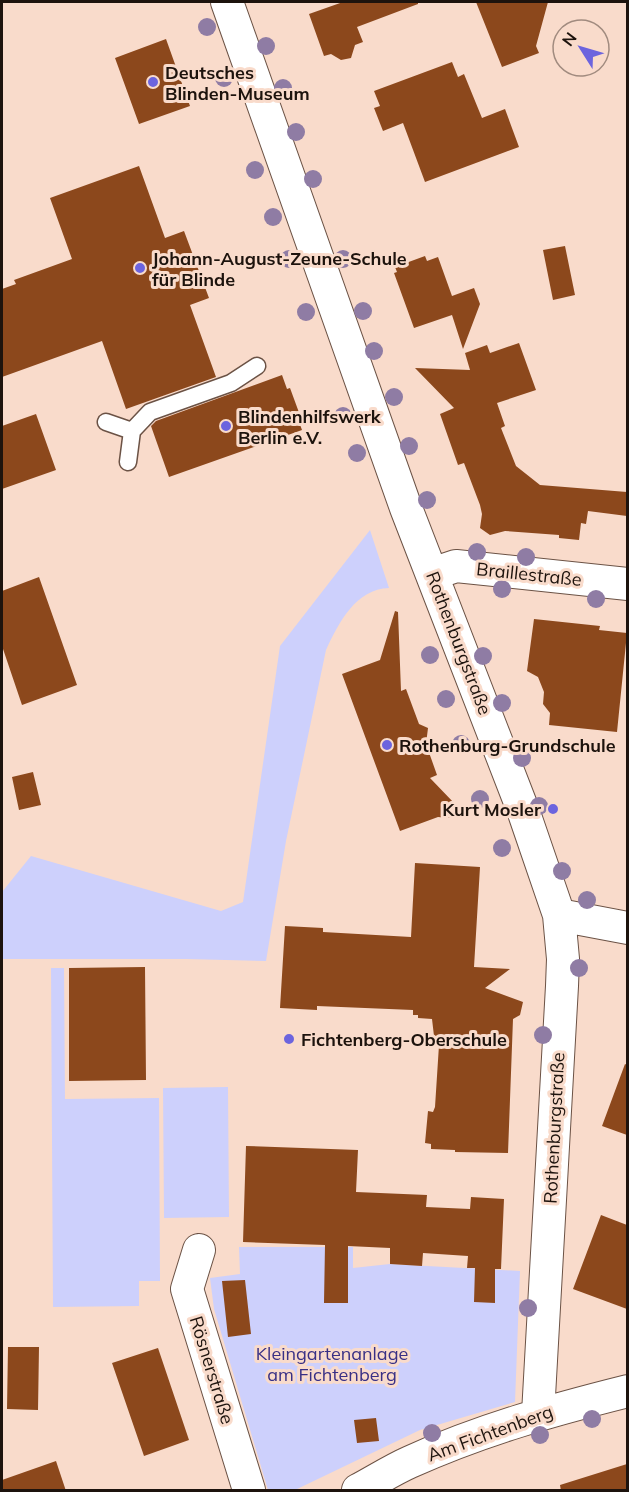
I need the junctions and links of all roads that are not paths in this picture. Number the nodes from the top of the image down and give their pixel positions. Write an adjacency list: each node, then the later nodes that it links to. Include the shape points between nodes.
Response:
1 (227, 2): 6 (street, Rothenburgstraße)
2 (256, 366): 4 (lane, via 231,383 150,412)
3 (106, 422): 4 (lane)
4 (132, 431): 5 (lane)
5 (128, 462)
6 (432, 574): 7 (street, Braillestraße, via 456,566); 8 (street, Rothenburgstraße)
7 (627, 584)
8 (559, 915): 9 (street); 12 (street, Rothenburgstraße, via 562,986)
9 (627, 928)
10 (199, 1250): 13 (street, Rösnerstraße, via 187,1289)
11 (627, 1391): 12 (street, Am Fichtenberg)
12 (538, 1414): 14 (street, Am Fichtenberg, via 409,1462)
13 (249, 1491)
14 (358, 1491)

